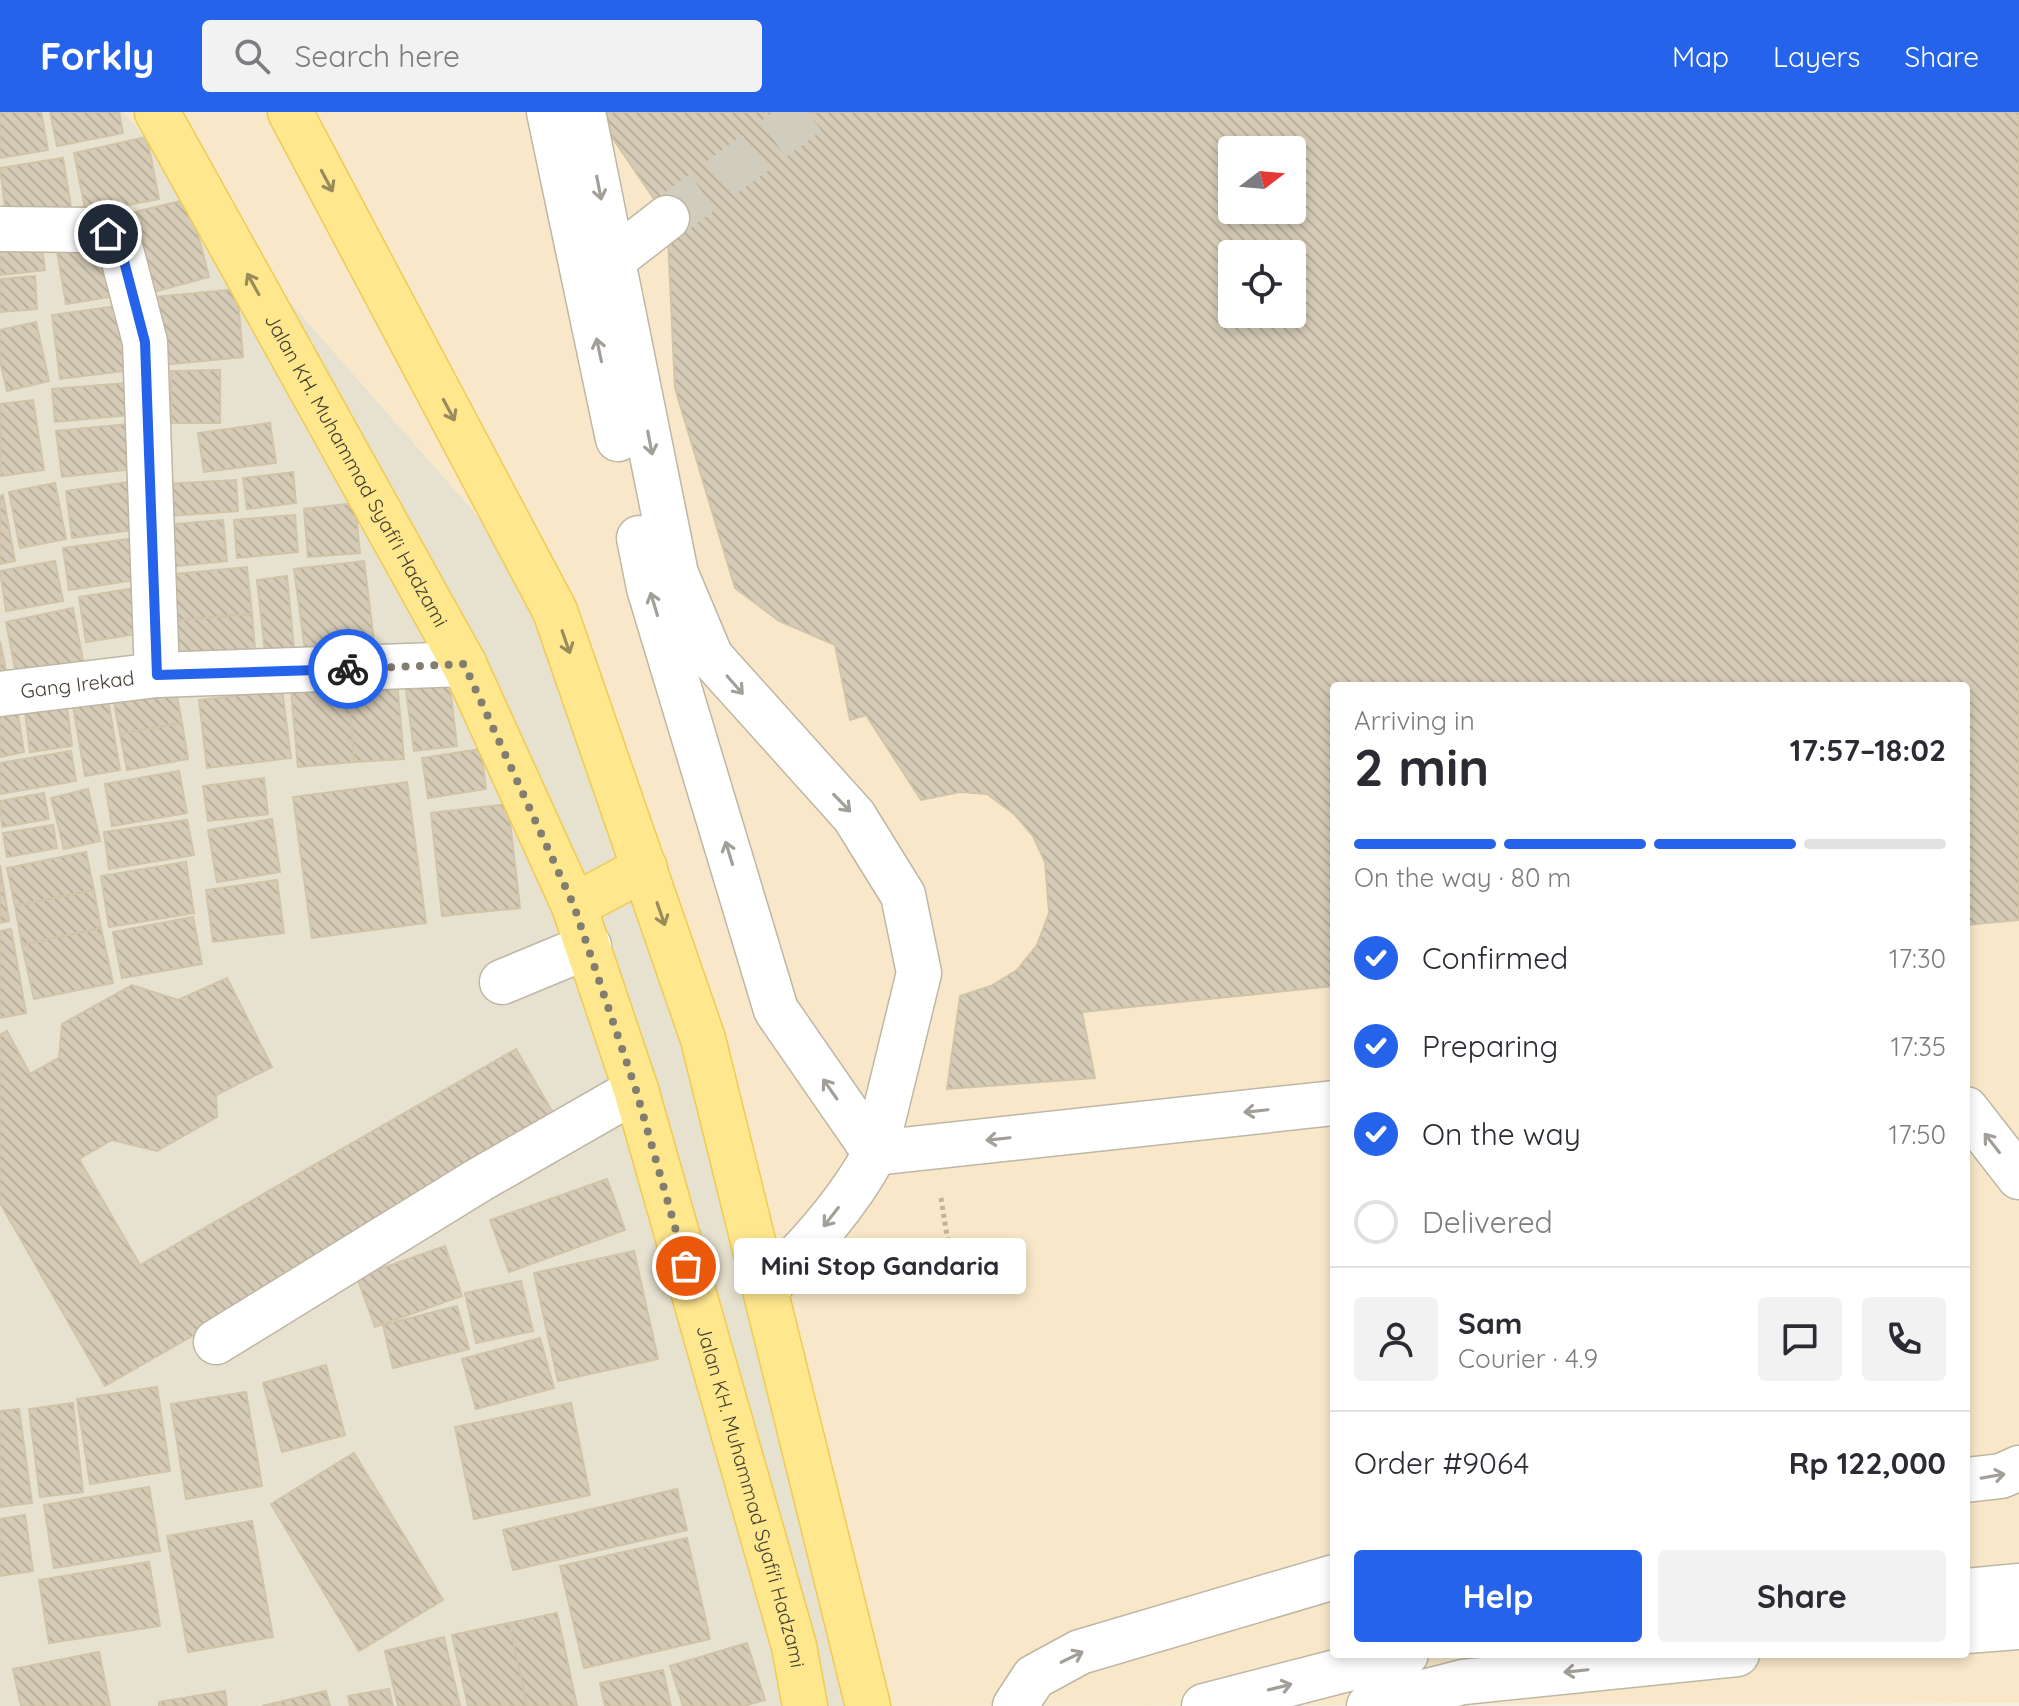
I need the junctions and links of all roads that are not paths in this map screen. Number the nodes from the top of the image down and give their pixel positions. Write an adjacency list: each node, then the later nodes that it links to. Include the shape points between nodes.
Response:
1 (157, 112): 8 (main road, Jalan KH. Muhammad Syafi'i Hadzami, one-way to 1)
2 (290, 112): 11 (main road, one-way to 11, via 555,611)
3 (549, 112): 17 (street, one-way to 3, via 776,1010 649,588)
4 (583, 112): 7 (street, one-way to 7)
5 (667, 218): 7 (street)
6 (0, 229): 9 (street, Gang Irekad, via 90,230 108,234 120,246 145,342)
7 (613, 260): 17 (street, one-way to 17, via 676,574 711,657 854,816 903,895 919,973)
8 (464, 664): 9 (street, Gang Irekad); 12 (main road, Jalan KH. Muhammad Syafi'i Hadzami)
9 (157, 675): 10 (street, Gang Irekad)
10 (0, 694)
11 (645, 868): 12 (main road); 19 (main road, one-way to 19, via 703,1039)
12 (581, 926): 13 (street); 14 (main road, Jalan KH. Muhammad Syafi'i Hadzami)
13 (502, 982)
14 (636, 1090): 20 (street); 28 (main road, Jalan KH. Muhammad Syafi'i Hadzami, via 794,1646)
15 (1330, 1103): 17 (street, one-way to 17)
16 (1970, 1114): 18 (street, one-way to 16)
17 (875, 1153): 19 (street, one-way to 19, via 805,1251)
18 (2019, 1177)
19 (766, 1288): 29 (main road)
20 (216, 1342)
21 (2019, 1468): 22 (street, one-way to 21)
22 (1970, 1480)
23 (1330, 1578): 30 (street, one-way to 23, via 1034,1677 1080,1652)
24 (1970, 1593): 25 (street)
25 (2005, 1612)
26 (1390, 1658): 31 (street, one-way to 26)
27 (1698, 1658): 32 (street, one-way to 32, via 1463,1682)
28 (805, 1706)
29 (868, 1706)
30 (1015, 1706)
31 (1204, 1706)
32 (1369, 1706)

